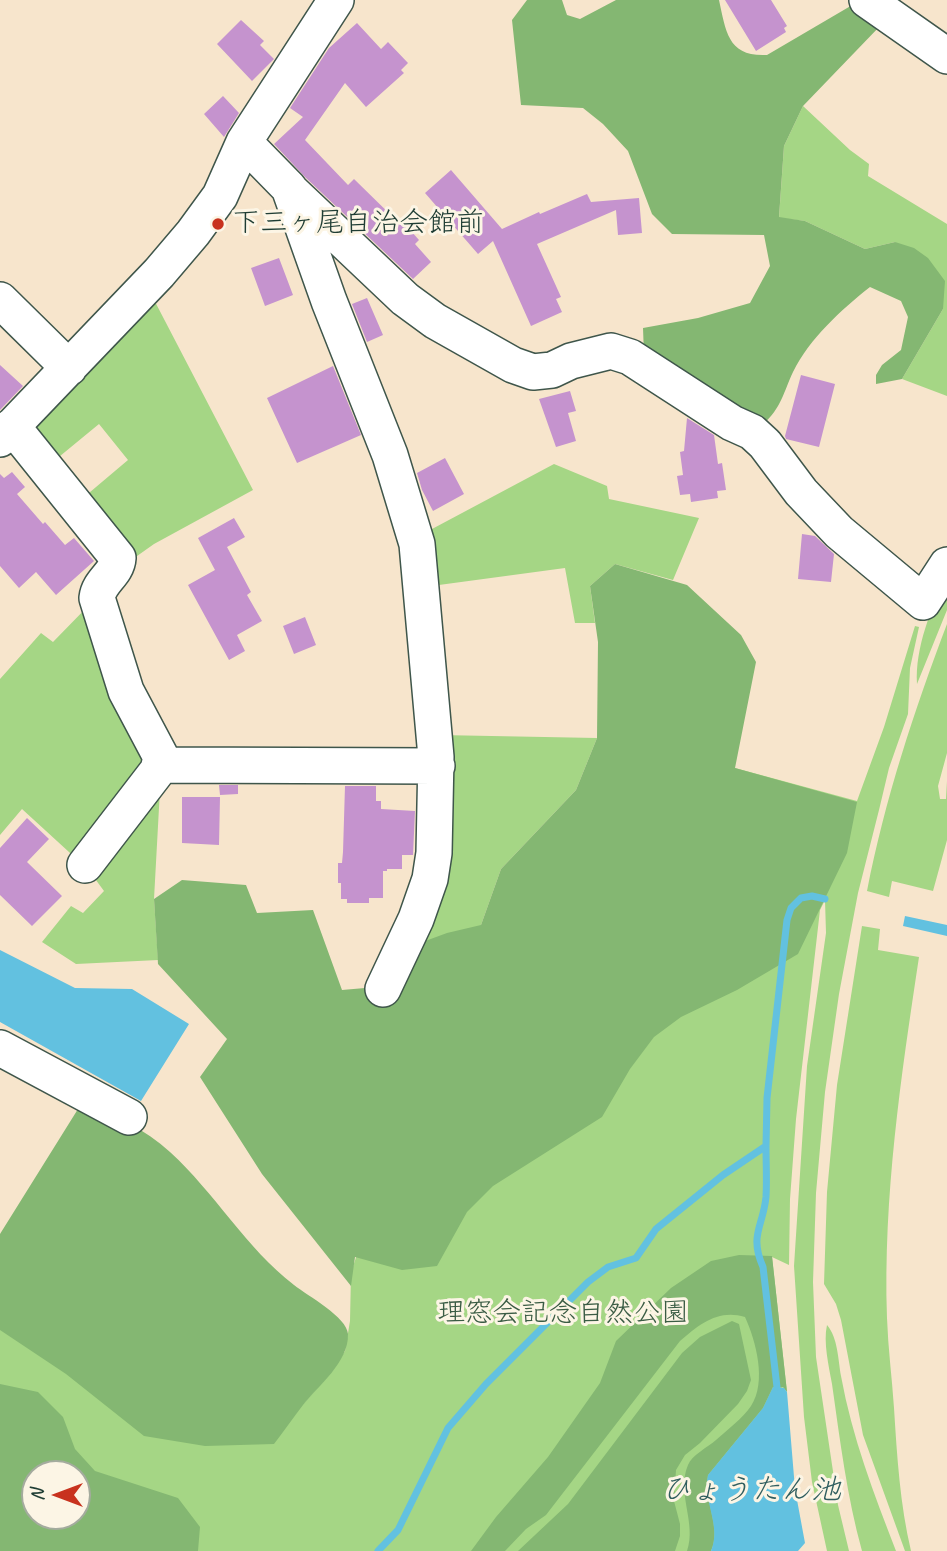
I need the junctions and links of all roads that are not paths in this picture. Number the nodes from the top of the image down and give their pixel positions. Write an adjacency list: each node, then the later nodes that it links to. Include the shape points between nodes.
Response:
1 (336, 0): 4 (street)
2 (867, 0): 3 (street)
3 (947, 56)
4 (244, 142): 5 (street); 7 (street, via 220,196 193,233)
5 (289, 188): 9 (street, via 405,299 513,365 543,371 611,351 630,357 752,432 839,531 923,602); 11 (street, via 390,455 417,544)
6 (0, 300): 7 (street)
7 (69, 368): 8 (street)
8 (6, 432): 10 (street, via 118,558 97,598 126,691 161,757)
9 (947, 565)
10 (160, 765): 11 (street); 12 (street)
11 (437, 766): 13 (street, via 430,879)
12 (85, 865)
13 (383, 989)
14 (0, 1048): 15 (street)
15 (129, 1117)

